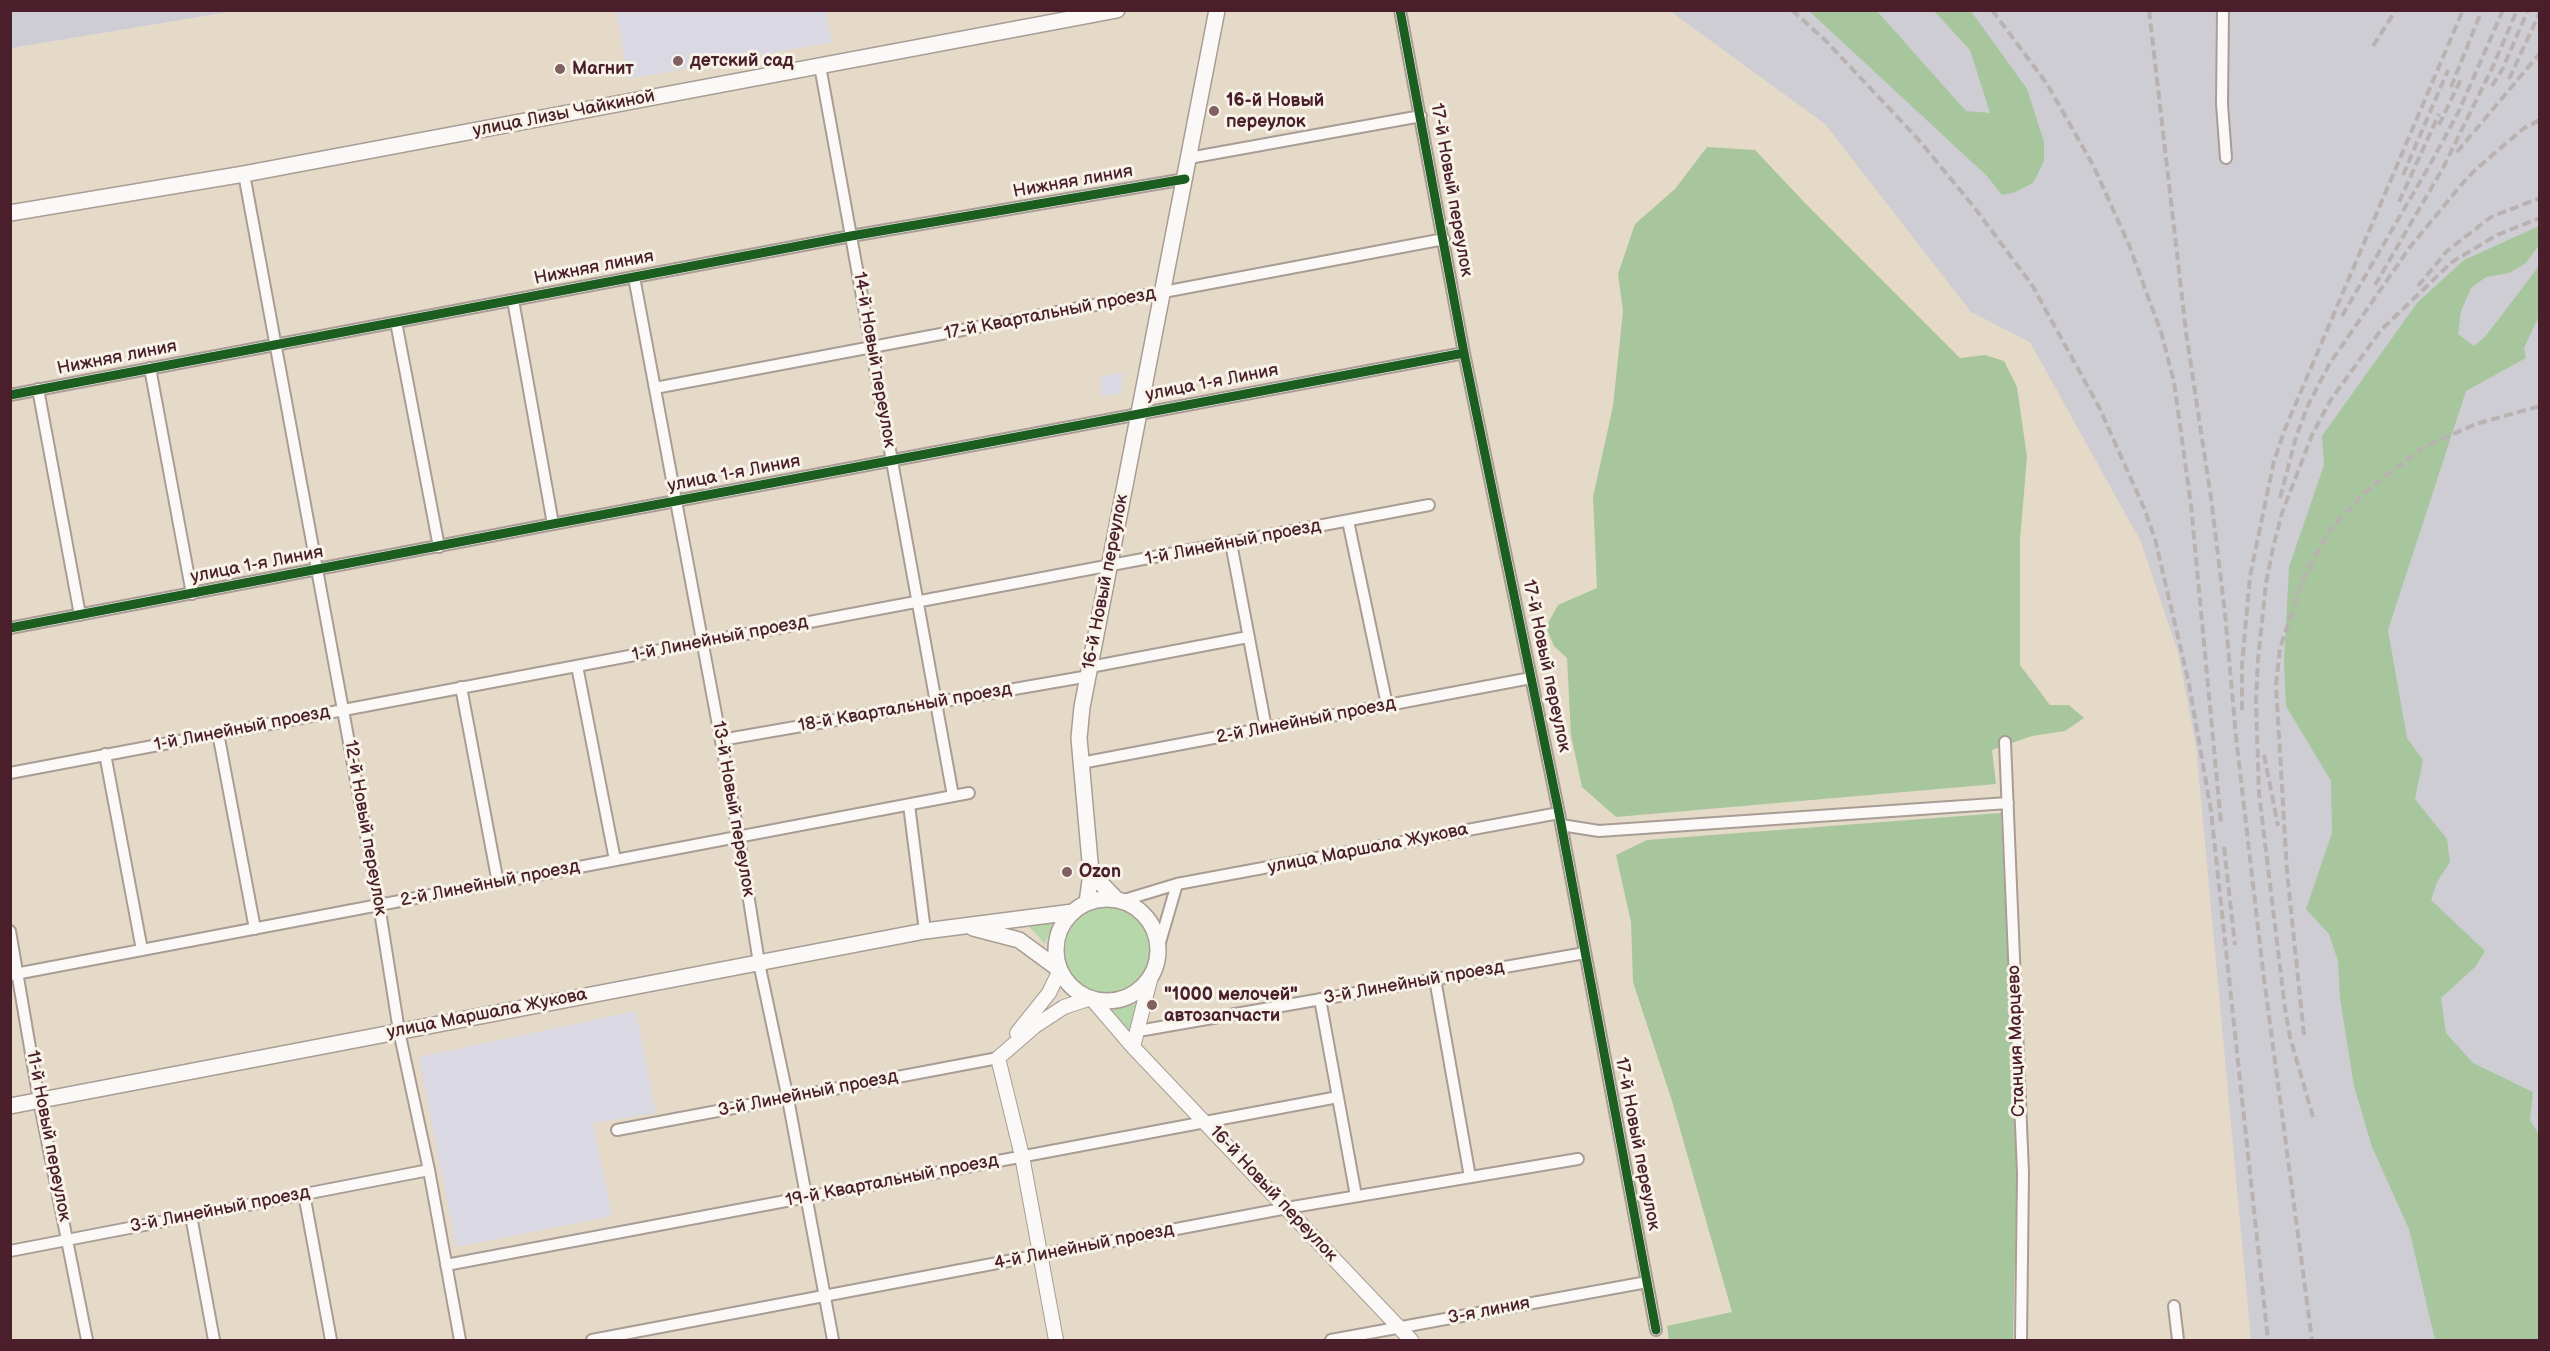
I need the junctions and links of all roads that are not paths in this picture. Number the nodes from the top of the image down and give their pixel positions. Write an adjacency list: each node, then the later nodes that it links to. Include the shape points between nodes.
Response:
1 (1117, 10): 5 (main road, улица Лизы Чайкиной)
2 (1218, 10): 7 (main road, 16-й Новый переулок)
3 (1400, 10): 6 (street, 17-й Новый переулок)
4 (2223, 10): 8 (street)
5 (820, 66): 9 (main road, улица Лизы Чайкиной); 12 (street, 14-й Новый переулок)
6 (1421, 116): 7 (street); 13 (street, 17-й Новый переулок)
7 (1189, 158): 10 (main road, 16-й Новый переулок)
8 (2226, 158)
9 (244, 174): 11 (main road, улица Лизы Чайкиной); 18 (street, 12-й Новый переулок)
10 (1185, 179): 12 (street, Нижняя линия); 15 (main road, 16-й Новый переулок)
11 (10, 213)
12 (851, 237): 14 (street, Нижняя линия); 19 (street, 14-й Новый переулок)
13 (1444, 239): 15 (street, 17-й Квартальный проезд); 20 (street, 17-й Новый переулок)
14 (634, 277): 16 (street, Нижняя линия); 22 (street, 13-й Новый переулок)
15 (1161, 293): 19 (street, 17-й Квартальный проезд); 25 (main road, 16-й Новый переулок)
16 (513, 300): 17 (street, Нижняя линия); 30 (street)
17 (396, 322): 18 (street, Нижняя линия); 32 (street)
18 (275, 345): 21 (street, Нижняя линия); 34 (street, 12-й Новый переулок)
19 (871, 348): 22 (street, 17-й Квартальный проезд); 26 (street, 14-й Новый переулок)
20 (1464, 353): 25 (street, улица 1-я Линия); 43 (street, 17-й Новый переулок)
21 (150, 368): 23 (street, Нижняя линия); 35 (street)
22 (655, 388): 27 (street, 13-й Новый переулок)
23 (38, 389): 24 (street, Нижняя линия); 37 (street)
24 (10, 394)
25 (1138, 414): 26 (street, улица 1-я Линия); 33 (main road, 16-й Новый переулок)
26 (892, 461): 27 (street, улица 1-я Линия); 36 (street, 14-й Новый переулок)
27 (676, 502): 30 (street, улица 1-я Линия); 40 (street, 13-й Новый переулок)
28 (1429, 505): 29 (street, 1-й Линейный проезд)
29 (1348, 521): 31 (street, 1-й Линейный проезд); 46 (street)
30 (553, 524): 32 (street, улица 1-я Линия)
31 (1231, 543): 33 (street, 1-й Линейный проезд); 39 (street)
32 (439, 547): 34 (street, улица 1-я Линия)
33 (1108, 566): 36 (street, 1-й Линейный проезд); 42 (main road, 16-й Новый переулок)
34 (317, 570): 35 (street, улица 1-я Линия); 47 (street, 12-й Новый переулок)
35 (192, 594): 37 (street, улица 1-я Линия)
36 (917, 601): 40 (street, 1-й Линейный проезд); 45 (street, 14-й Новый переулок)
37 (80, 615): 38 (street, улица 1-я Линия)
38 (10, 628)
39 (1248, 637): 42 (street, 18-й Квартальный проезд); 48 (street)
40 (703, 643): 41 (street, 1-й Линейный проезд); 50 (street, 13-й Новый переулок)
41 (577, 666): 44 (street, 1-й Линейный проезд); 62 (street)
42 (1089, 672): 45 (street, 18-й Квартальный проезд); 53 (main road, 16-й Новый переулок, via 1079,738)
43 (1531, 678): 46 (street, 2-й Линейный проезд); 59 (street, 17-й Новый переулок)
44 (461, 687): 47 (street, 1-й Линейный проезд); 64 (street)
45 (936, 702): 50 (street, 18-й Квартальный проезд); 56 (street, 14-й Новый переулок)
46 (1387, 705): 48 (street, 2-й Линейный проезд)
47 (343, 710): 49 (street, 1-й Линейный проезд); 68 (street, 12-й Новый переулок)
48 (1266, 728): 53 (street, 2-й Линейный проезд)
49 (218, 733): 52 (street, 1-й Линейный проезд); 71 (street)
50 (721, 740): 61 (street, 13-й Новый переулок)
51 (2005, 742): 57 (street, Станция Марцево)
52 (105, 754): 54 (street, 1-й Линейный проезд); 75 (street)
53 (1081, 763): 63 (main road, 16-й Новый переулок)
54 (10, 773)
55 (969, 793): 56 (street, 2-й Линейный проезд)
56 (953, 796): 58 (street, 2-й Линейный проезд)
57 (2008, 803): 60 (street, via 1599,831); 121 (street, Станция Марцево, via 2023,1173)
58 (909, 805): 61 (street, 2-й Линейный проезд); 73 (street)
59 (1559, 813): 60 (street, 17-й Новый переулок); 65 (street, улица Маршала Жукова)
60 (1561, 825): 76 (street, 17-й Новый переулок)
61 (739, 837): 62 (street, 2-й Линейный проезд); 77 (street, 13-й Новый переулок)
62 (615, 860): 64 (street, 2-й Линейный проезд)
63 (1091, 873): 66 (main road); 67 (main road, 16-й Новый переулок)
64 (498, 882): 68 (street, 2-й Линейный проезд)
65 (1177, 884): 66 (street, улица Маршала Жукова); 74 (street)
66 (1119, 900): 67 (main road); 74 (main road, via 1150,922)
67 (1087, 903): 69 (main road)
68 (379, 905): 71 (street, 2-й Линейный проезд); 85 (street, 12-й Новый переулок)
69 (1073, 912): 70 (main road, улица Маршала Жукова); 78 (main road, via 1058,938)
70 (964, 926): 73 (main road, улица Маршала Жукова); 78 (main road, улица Маршала Жукова, via 1019,940)
71 (255, 929): 75 (street, 2-й Линейный проезд)
72 (10, 931): 79 (street, 11-й Новый переулок)
73 (925, 931): 77 (main road, улица Маршала Жукова)
74 (1158, 949): 80 (main road)
75 (142, 950): 79 (street, 2-й Линейный проезд)
76 (1585, 953): 81 (street, 3-й Линейный проезд); 107 (street, 17-й Новый переулок)
77 (759, 963): 85 (main road, улица Маршала Жукова); 89 (street, 13-й Новый переулок)
78 (1060, 970): 82 (main road, via 1076,990); 87 (street, via 1050,993)
79 (14, 974): 90 (street, 11-й Новый переулок)
80 (1151, 976): 82 (main road, via 1140,989 1125,997); 84 (street)
81 (1435, 980): 83 (street, 3-й Линейный проезд); 97 (street)
82 (1091, 998): 86 (street, 16-й Новый переулок); 87 (street, via 1064,1007)
83 (1320, 999): 84 (street, 3-й Линейный проезд, via 1144,1030); 88 (street)
84 (1139, 1023): 86 (street)
85 (399, 1031): 90 (main road, улица Маршала Жукова); 96 (street, 12-й Новый переулок)
86 (1133, 1047): 92 (street, 16-й Новый переулок)
87 (998, 1058): 89 (street, 3-й Линейный проезд); 94 (street)
88 (1338, 1097): 92 (street, 19-й Квартальный проезд); 99 (street)
89 (788, 1099): 93 (street, 3-й Линейный проезд); 100 (street, 13-й Новый переулок)
90 (39, 1100): 91 (main road, улица Маршала Жукова); 103 (street, 11-й Новый переулок)
91 (10, 1106)
92 (1204, 1122): 94 (street, 19-й Квартальный проезд); 101 (street, 16-й Новый переулок)
93 (617, 1130)
94 (1022, 1156): 100 (street, 19-й Квартальный проезд); 105 (street)
95 (1578, 1159): 97 (street, 4-й Линейный проезд)
96 (429, 1170): 98 (street, 3-й Линейный проезд); 106 (street, 12-й Новый переулок)
97 (1470, 1177): 99 (street, 4-й Линейный проезд)
98 (304, 1194): 102 (street, 3-й Линейный проезд); 114 (street)
99 (1356, 1196): 101 (street, 4-й Линейный проезд)
100 (807, 1197): 106 (street, 19-й Квартальный проезд); 108 (street, 13-й Новый переулок)
101 (1287, 1208): 105 (street, 4-й Линейный проезд); 110 (street, 16-й Новый переулок)
102 (191, 1216): 103 (street, 3-й Линейный проезд); 113 (street)
103 (68, 1239): 104 (street, 3-й Линейный проезд); 112 (street, 11-й Новый переулок)
104 (10, 1251)
105 (1040, 1255): 108 (street, 4-й Линейный проезд); 118 (street)
106 (446, 1265): 115 (street, 12-й Новый переулок)
107 (1647, 1282): 110 (street, 3-я линия); 111 (street, 17-й Новый переулок)
108 (825, 1296): 116 (street, 4-й Линейный проезд); 117 (street, 13-й Новый переулок)
109 (2174, 1306): 122 (street)
110 (1399, 1328): 119 (street, 3-я линия); 120 (street, 16-й Новый переулок)
111 (1656, 1330)
112 (87, 1341)
113 (214, 1341)
114 (331, 1341)
115 (460, 1341)
116 (592, 1341)
117 (833, 1341)
118 (1056, 1341)
119 (1331, 1341)
120 (1411, 1341)
121 (2021, 1341)
122 (2178, 1341)

